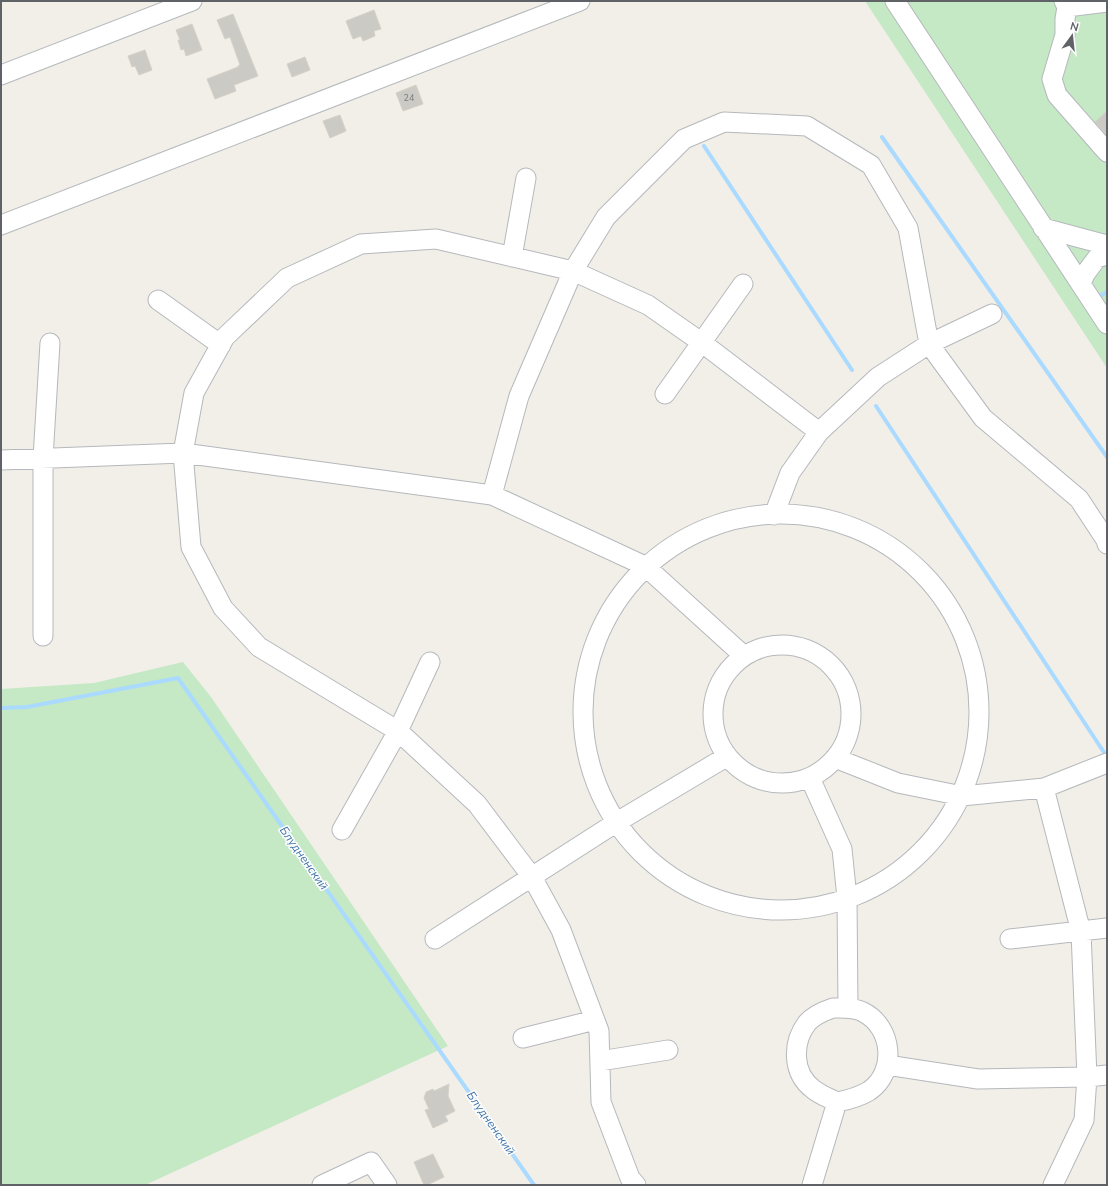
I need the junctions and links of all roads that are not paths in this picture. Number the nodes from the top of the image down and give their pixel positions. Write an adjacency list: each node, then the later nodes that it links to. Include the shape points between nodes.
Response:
1 (192, 1): 6 (street)
2 (580, 1): 9 (street)
3 (895, 1): 10 (street)
4 (1107, 2): 5 (street)
5 (1066, 4): 7 (street, via 1065,35 1052,79 1058,95)
6 (1, 75)
7 (1107, 152)
8 (526, 178): 13 (street)
9 (1, 225)
10 (1043, 228): 11 (street); 16 (street)
11 (1107, 244)
12 (1107, 255): 16 (street, via 1097,258)
13 (512, 257): 14 (street); 23 (street, via 436,240 361,244 287,278 225,337)
14 (573, 271): 20 (street, via 648,305); 22 (street, via 606,217 684,139 724,122 807,126 871,165 908,228); 29 (street, via 519,396)
15 (743, 284): 20 (street)
16 (1081, 284): 19 (street)
17 (158, 300): 23 (street)
18 (992, 314): 22 (street)
19 (1107, 324)
20 (701, 342): 24 (street); 25 (street)
21 (50, 343): 27 (street)
22 (929, 344): 25 (street, via 878,377); 31 (street, via 983,418 1079,499)
23 (221, 345): 26 (street, via 194,393)
24 (665, 394)
25 (819, 432): 30 (street, via 790,473)
26 (183, 453): 27 (street); 29 (street); 36 (street, via 191,547 223,608 259,647)
27 (43, 458): 28 (street); 33 (street)
28 (1, 460)
29 (492, 494): 32 (street)
30 (774, 515): 32 (street, via 753,514 695,532); 42 (street, via 814,515 872,534 921,570 958,619 978,676 979,737)
31 (1107, 544)
32 (645, 566): 34 (street); 43 (street, via 606,616 584,677 583,740 602,801)
33 (43, 636)
34 (743, 655): 37 (street, via 726,671 715,691 711,714 715,737); 38 (street, via 764,646 787,644 810,650 829,662 843,680 851,702 851,725 843,747)
35 (430, 662): 36 (street)
36 (398, 731): 44 (street); 45 (street, via 477,804)
37 (726, 757): 40 (street, via 743,772 764,782 787,784); 43 (street)
38 (835, 758): 40 (street); 42 (street, via 898,782)
39 (1107, 764): 41 (street)
40 (810, 778): 46 (street, via 842,849)
41 (1044, 788): 42 (street); 48 (street)
42 (962, 796): 46 (street, via 927,848 876,887)
43 (617, 822): 45 (street); 46 (street, via 640,853 691,890 752,909 816,908)
44 (342, 830)
45 (532, 877): 49 (street); 52 (street, via 561,930)
46 (847, 898): 51 (street)
47 (1107, 928): 48 (street)
48 (1081, 932): 50 (street); 58 (street)
49 (435, 939)
50 (1010, 939)
51 (848, 1008): 56 (street, via 863,1012 876,1022 884,1034 888,1050); 59 (street, via 833,1008 819,1013 808,1022 800,1035 796,1049 797,1064 802,1078 812,1089)
52 (595, 1020): 53 (street); 55 (street, via 599,1031)
53 (523, 1038)
54 (668, 1050): 55 (street)
55 (600, 1061): 62 (street, via 601,1102 630,1178)
56 (887, 1065): 58 (street, via 978,1079); 59 (street, via 880,1080 870,1091 856,1098)
57 (1107, 1075): 58 (street)
58 (1088, 1077): 64 (street, via 1084,1120)
59 (837, 1102): 63 (street)
60 (322, 1185): 61 (street, via 371,1162)
61 (387, 1185)
62 (636, 1185)
63 (812, 1185)
64 (1053, 1185)

